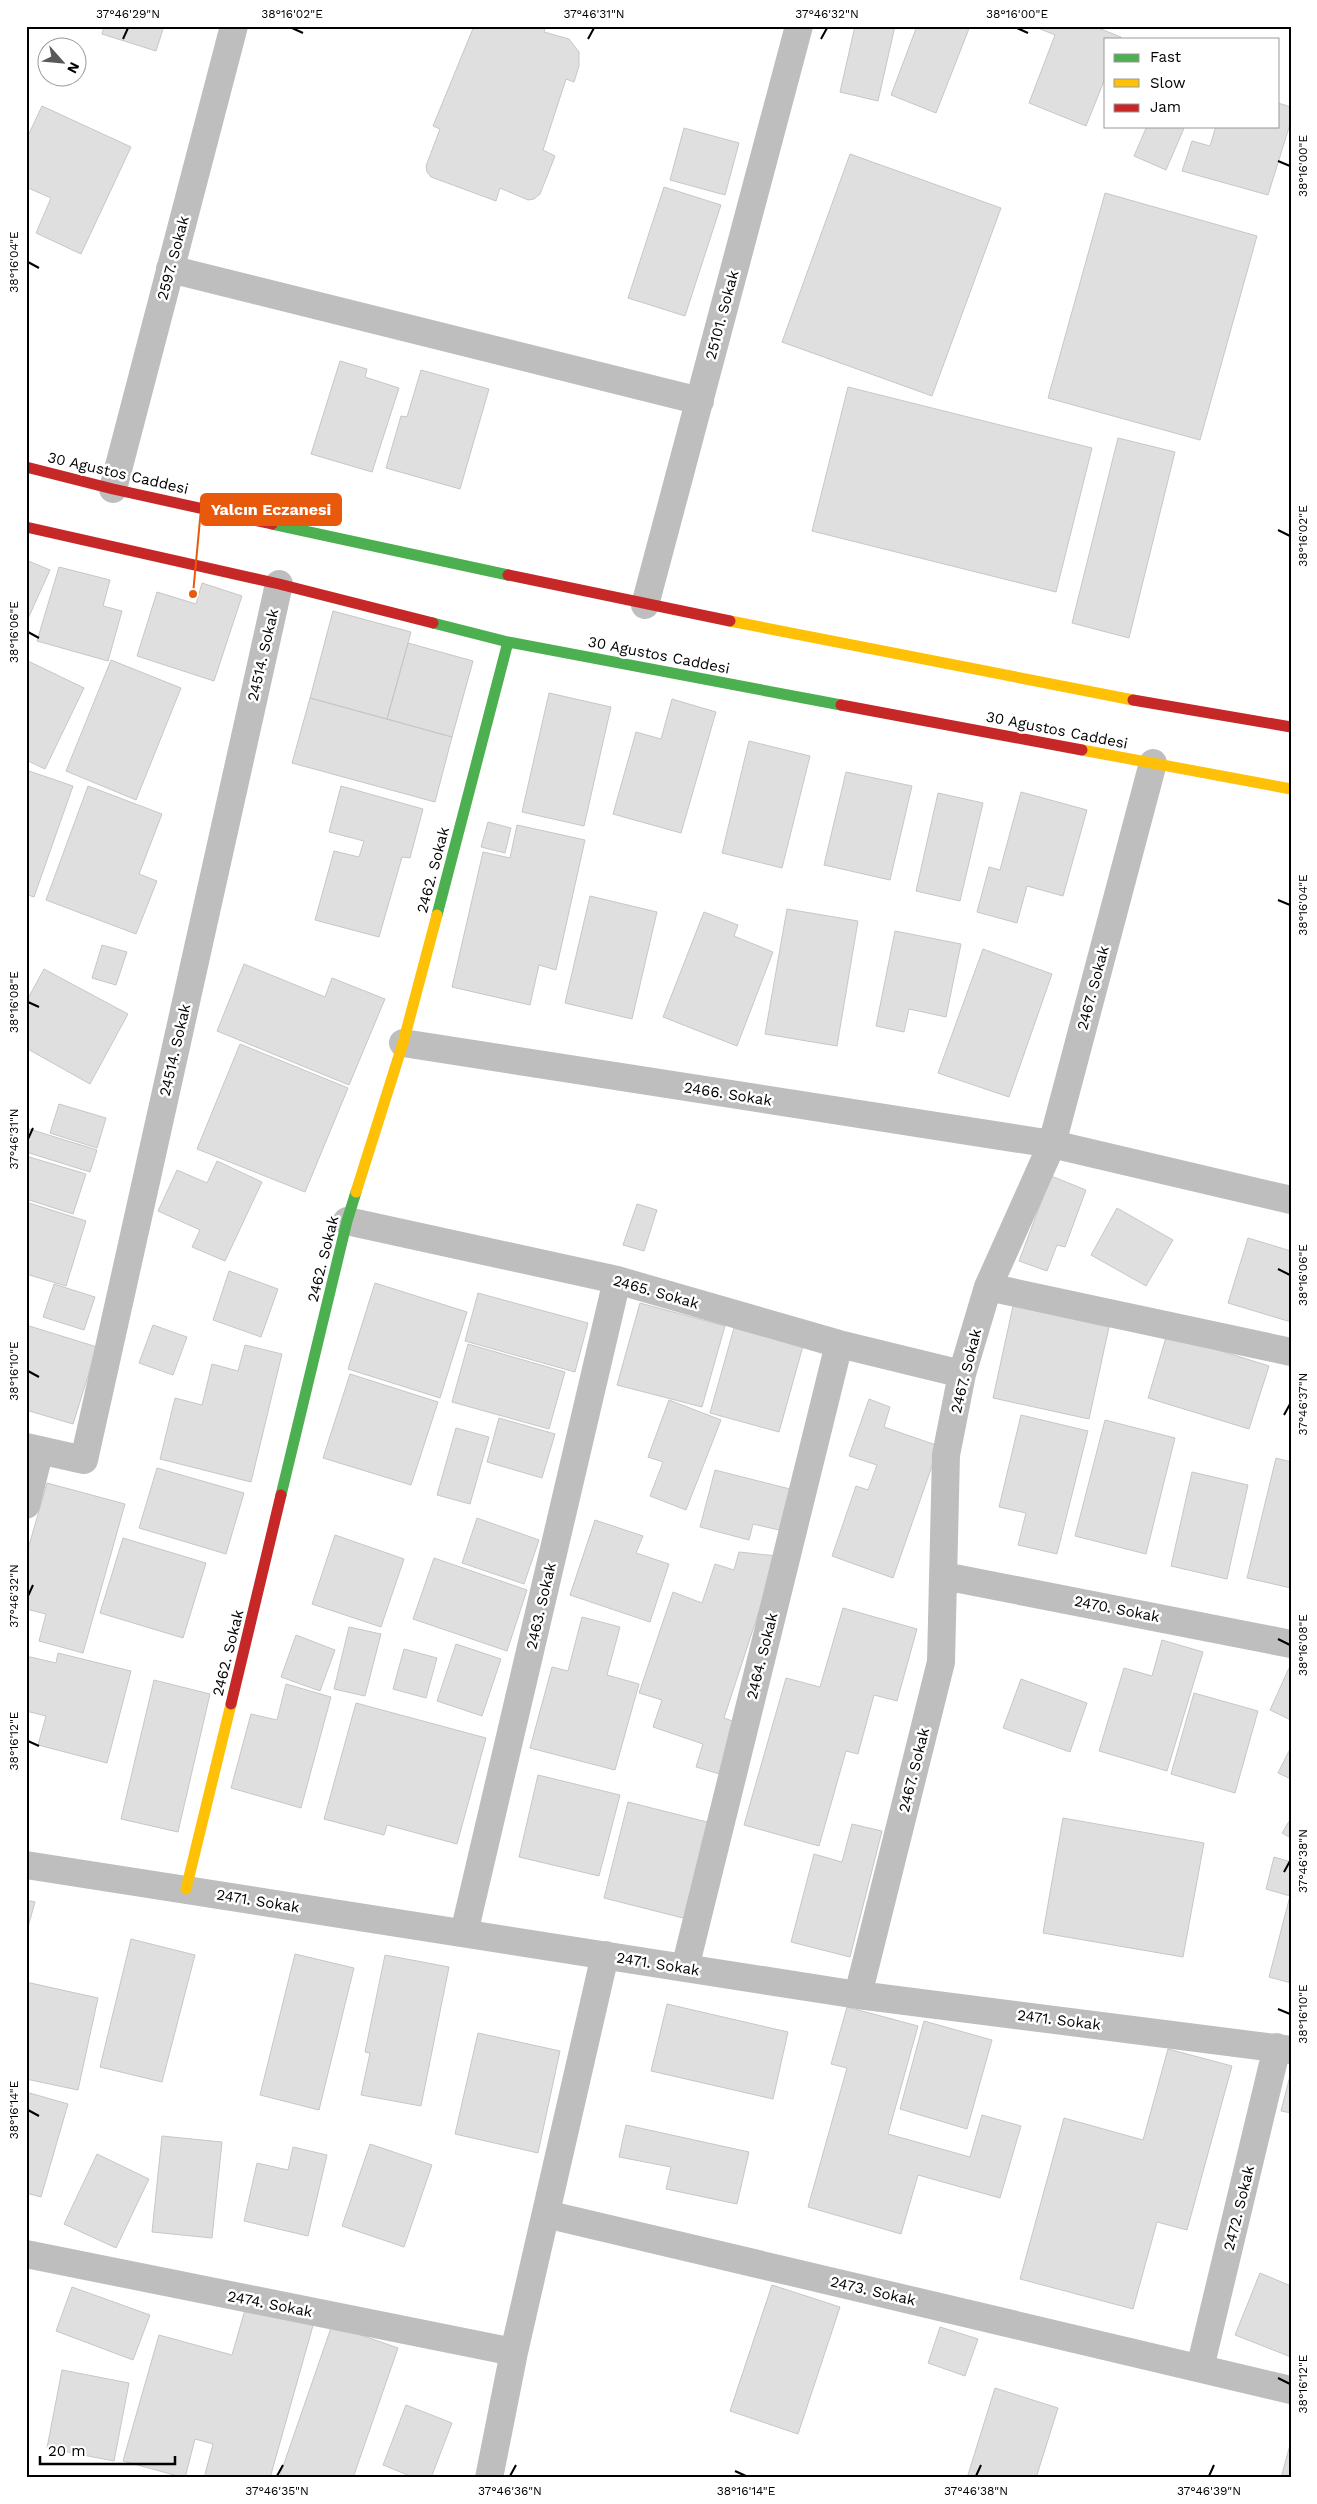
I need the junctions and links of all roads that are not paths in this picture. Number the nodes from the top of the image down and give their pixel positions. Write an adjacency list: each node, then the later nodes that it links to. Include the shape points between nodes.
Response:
1 (234, 26): 3 (street, 2597. Sokak)
2 (800, 26): 4 (street, 25101. Sokak)
3 (170, 269): 4 (street); 6 (street, 2597. Sokak)
4 (700, 401): 9 (street, 25101. Sokak)
5 (26, 467): 6 (main road, 30 Agustos Caddesi)
6 (113, 489): 9 (main road, 30 Agustos Caddesi)
7 (26, 527): 8 (main road, 30 Agustos Caddesi)
8 (279, 584): 10 (main road, 30 Agustos Caddesi); 23 (street, 24514. Sokak, via 84,1460)
9 (645, 605): 11 (main road, 30 Agustos Caddesi, via 1148,703)
10 (508, 642): 12 (main road, 30 Agustos Caddesi); 14 (main road, 2462. Sokak)
11 (1291, 727)
12 (1153, 764): 13 (main road, 30 Agustos Caddesi); 15 (street, 2467. Sokak)
13 (1291, 789)
14 (403, 1044): 15 (street, 2466. Sokak); 17 (main road, 2462. Sokak)
15 (1052, 1144): 16 (street, 2466. Sokak); 19 (street, 2467. Sokak)
16 (1291, 1200)
17 (347, 1221): 18 (street, 2465. Sokak); 28 (main road, 2462. Sokak)
18 (617, 1280): 20 (street, 2465. Sokak); 29 (street, 2463. Sokak)
19 (988, 1287): 21 (street); 22 (street, 2467. Sokak)
20 (839, 1344): 22 (street, 2465. Sokak); 31 (street, 2464. Sokak)
21 (1291, 1352)
22 (962, 1374): 25 (street, 2467. Sokak, via 946,1455)
23 (33, 1448): 24 (street)
24 (26, 1505)
25 (944, 1576): 26 (street, 2470. Sokak); 32 (street, 2467. Sokak, via 941,1662)
26 (1291, 1644)
27 (26, 1865): 28 (street, 2471. Sokak)
28 (186, 1889): 29 (street, 2471. Sokak)
29 (464, 1933): 30 (street, 2471. Sokak)
30 (605, 1955): 31 (street, 2471. Sokak); 34 (street)
31 (685, 1968): 32 (street, 2471. Sokak)
32 (858, 1995): 33 (street, 2471. Sokak)
33 (1284, 2048): 37 (street, 2472. Sokak)
34 (546, 2214): 36 (street); 37 (street, 2473. Sokak)
35 (26, 2254): 36 (street, 2474. Sokak)
36 (514, 2352): 39 (street)
37 (1200, 2368): 38 (street, 2473. Sokak)
38 (1291, 2390)
39 (489, 2478)

